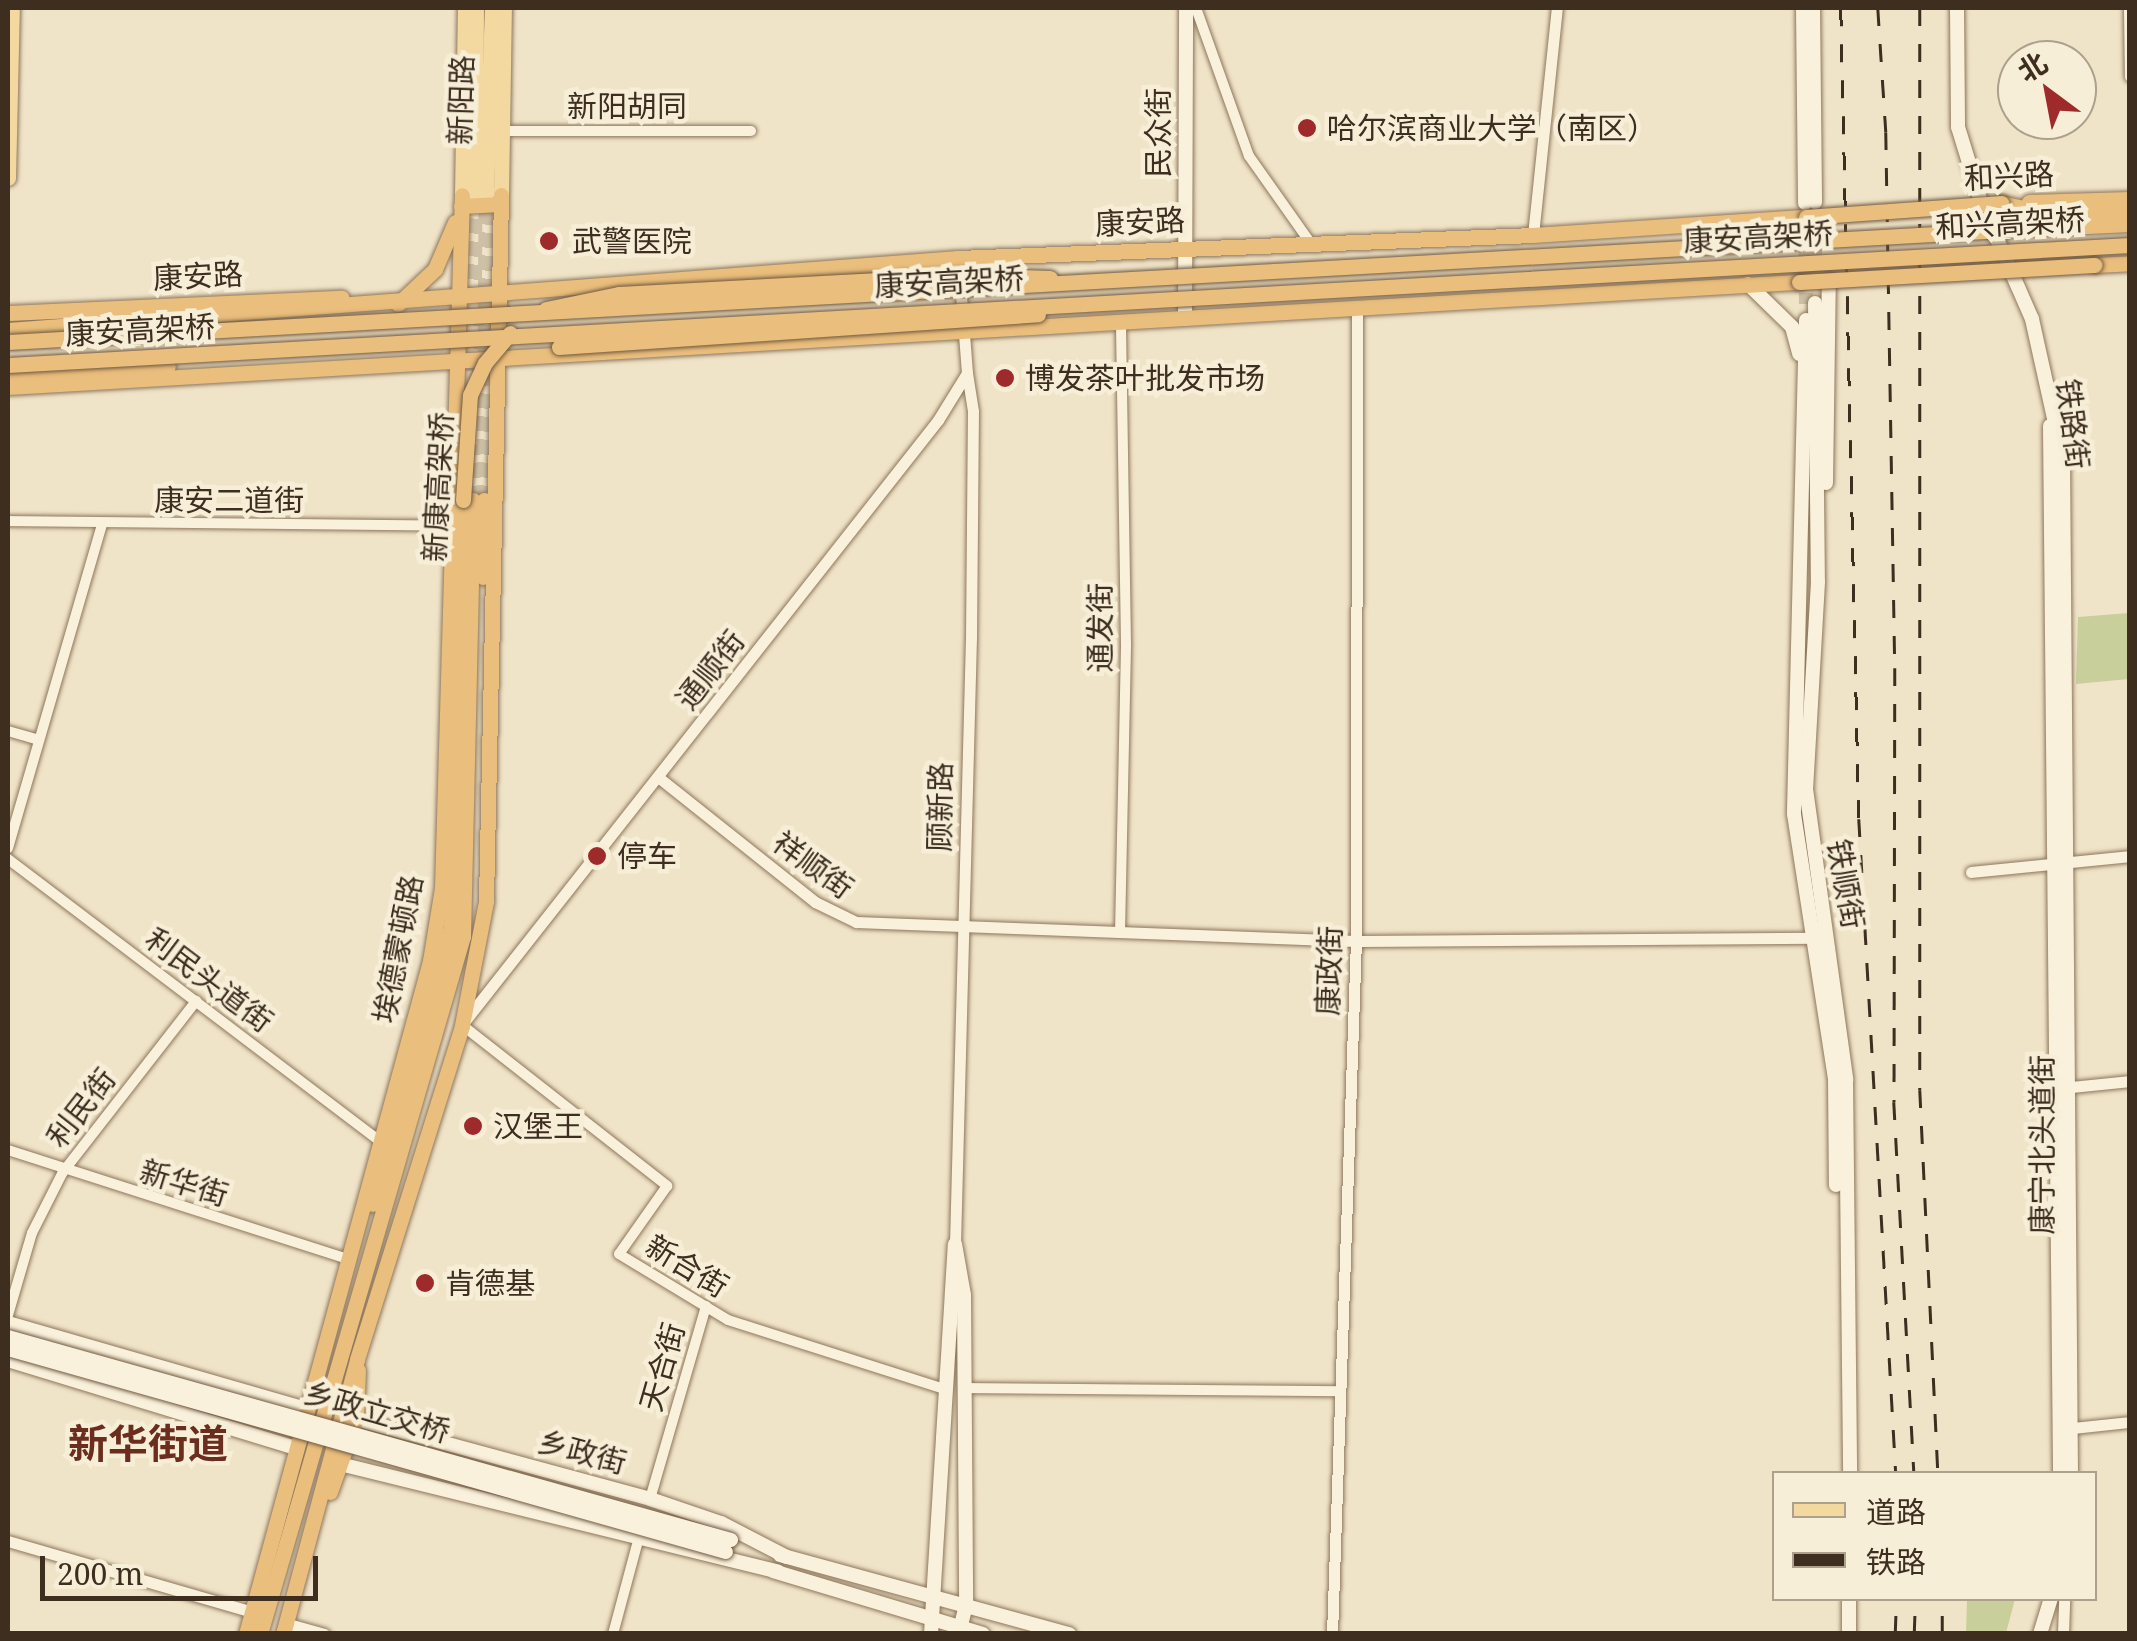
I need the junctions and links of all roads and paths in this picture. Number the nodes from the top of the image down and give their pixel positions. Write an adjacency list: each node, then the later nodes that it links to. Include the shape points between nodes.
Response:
1 (12, 8): 17 (main road)
2 (464, 8): 18 (main road)
3 (476, 8): 18 (main road, 新阳路)
4 (492, 8): 18 (main road, 新阳路)
5 (504, 8): 15 (main road)
6 (1186, 8): 29 (main road, 民众街)
7 (1196, 8): 27 (street, via 1249,156)
8 (1556, 8): 25 (street)
9 (1803, 8): 21 (main road)
10 (1813, 8): 21 (main road)
11 (1947, 8): 65 (main road, 铁路街, via 1953,140 2022,312 2051,432)
12 (1957, 8): 65 (main road, 铁路街, via 1958,127 2032,319 2060,431)
13 (2129, 8): 14 (street)
14 (2130, 76)
15 (503, 131): 16 (street, 新阳胡同); 18 (main road)
16 (750, 131)
17 (8, 178)
18 (478, 198): 38 (highway, 埃德蒙顿路); 39 (highway, 埃德蒙顿路); 40 (highway, via 438,263)
19 (2130, 199): 20 (highway, 和兴路)
20 (2001, 203): 22 (highway, 和兴路, bridge); 23 (highway, via 2079,214)
21 (1809, 207): 22 (highway, 康安路, bridge); 25 (highway, 康安路)
22 (1892, 211)
23 (2130, 211)
24 (2130, 224): 26 (highway, 和兴高架桥, bridge)
25 (1534, 236): 27 (highway, 康安路)
26 (1893, 236): 36 (highway, 康安高架桥, bridge)
27 (1312, 245): 29 (highway, 康安路)
28 (2130, 245): 30 (highway, 和兴高架桥, bridge)
29 (1186, 248): 32 (highway, 康安路); 44 (main road, 民众街)
30 (1940, 254): 31 (highway, 和兴高架桥, bridge); 34 (highway, bridge)
31 (1893, 256): 36 (highway, 康安高架桥, bridge)
32 (958, 258): 38 (highway, 康安路); 47 (street)
33 (2130, 263): 34 (highway)
34 (2096, 264): 35 (highway, bridge)
35 (1829, 280): 37 (highway, bridge); 58 (main road, via 1825,556)
36 (1239, 284): 48 (highway, 康安高架桥, bridge); 50 (highway, bridge, via 962,324 559,347); 51 (highway, 康安高架桥, bridge); 80 (highway, 新康高架桥, bridge, via 965,275 584,296 538,313 493,351 470,395 464,425 452,927)
37 (1748, 284): 42 (highway); 58 (main road, via 1792,327 1798,343 1798,559)
38 (500, 295): 39 (highway, 康安路); 67 (highway, 埃德蒙顿路, via 488,881)
39 (454, 299): 40 (highway, 康安路); 57 (highway, 埃德蒙顿路)
40 (394, 304): 43 (highway, 康安路, via 332,298); 46 (highway, 康安路)
41 (1810, 304): 58 (main road, 铁顺街)
42 (1357, 309): 44 (highway); 71 (street, 康政街)
43 (8, 313)
44 (1185, 319): 45 (highway)
45 (1121, 323): 47 (highway); 69 (street, 通发街, via 1126,644)
46 (8, 330)
47 (963, 332): 50 (highway); 52 (street)
48 (8, 342)
49 (441, 358): 50 (highway); 53 (highway, via 398,352); 54 (highway)
50 (501, 358)
51 (8, 365)
52 (966, 373): 61 (street, 通顺街, via 938,420); 68 (street, 顾新路, via 973,411)
53 (8, 374)
54 (8, 387)
55 (8, 521): 56 (street, 康安二道街)
56 (102, 525): 57 (street, 康安二道街); 60 (street)
57 (451, 526): 76 (highway, 埃德蒙顿路, via 442,888 430,961)
58 (1811, 582): 70 (main road, 铁顺街, via 1794,814); 98 (main road, 铁顺街, via 1807,817 1846,1079)
59 (8, 731): 60 (street)
60 (39, 740): 62 (street)
61 (658, 776): 68 (street, 祥顺街, via 840,918); 73 (street, 通顺街)
62 (8, 848)
63 (2130, 856): 65 (street)
64 (8, 859): 72 (street, 利民头道街)
65 (2060, 863): 66 (street); 75 (main road, 康宁北头道街)
66 (1971, 872)
67 (479, 926): 73 (highway, 埃德蒙顿路); 91 (highway, 埃德蒙顿路, via 478,500 464,936)
68 (965, 926): 69 (street, 祥顺街); 79 (street, 顾新路)
69 (1120, 933): 71 (street, 祥顺街)
70 (1816, 938): 71 (street, 祥顺街); 97 (main road, 铁顺街, via 1835,1080)
71 (1356, 942): 90 (street, 康政街)
72 (196, 1001): 76 (street, 利民头道街); 78 (street, 利民街)
73 (462, 1025): 81 (street, 新合街, via 667,1186 618,1254); 86 (highway, 埃德蒙顿路)
74 (2130, 1081): 75 (street)
75 (2063, 1088): 94 (main road, 康宁北头道街)
76 (380, 1141): 80 (highway, 埃德蒙顿路)
77 (8, 1150): 78 (street, 新华街)
78 (63, 1172): 80 (street, 新华街); 82 (street, 利民街, via 32,1233)
79 (955, 1244): 88 (main road, 顾新路, via 964,1294); 89 (main road, 顾新路)
80 (352, 1261): 91 (highway)
81 (706, 1306): 89 (street, 新合街, via 728,1320); 101 (street, 天合街)
82 (8, 1314)
83 (8, 1323): 91 (main road)
84 (8, 1336): 105 (main road, 乡政立交桥, bridge)
85 (8, 1349): 105 (main road, 乡政立交桥, bridge)
86 (356, 1359): 92 (highway); 102 (highway, 埃德蒙顿路)
87 (8, 1360): 95 (main road)
88 (963, 1388): 90 (street); 114 (main road, 顾新路)
89 (944, 1389): 108 (main road, 顾新路)
90 (1339, 1391): 124 (street, 康政街)
91 (314, 1412): 95 (highway, 埃德蒙顿路); 115 (highway, 埃德蒙顿路)
92 (356, 1419): 96 (highway); 101 (main road, 乡政街)
93 (2130, 1422): 94 (street)
94 (2066, 1429): 99 (main road); 100 (main road)
95 (296, 1448): 115 (highway, 埃德蒙顿路)
96 (344, 1465): 102 (highway); 104 (main road)
97 (1842, 1471)
98 (1850, 1471)
99 (2060, 1471)
100 (2071, 1471)
101 (650, 1499): 106 (main road, 乡政街, via 721,1523)
102 (317, 1518): 117 (highway, 埃德蒙顿路)
103 (8, 1540): 115 (street)
104 (638, 1541): 107 (main road); 121 (street)
105 (728, 1546): 106 (main road, 乡政街); 107 (main road)
106 (786, 1557): 108 (main road, 乡政街)
107 (778, 1572): 116 (main road)
108 (938, 1599): 114 (main road, 乡政街); 116 (main road, 顾新路)
109 (1849, 1601): 125 (main road)
110 (1858, 1601): 126 (main road)
111 (2042, 1601): 127 (main road)
112 (2050, 1601): 128 (main road)
113 (2064, 1601): 129 (street)
114 (966, 1606): 118 (main road, 顾新路); 123 (main road, 乡政街)
115 (258, 1625): 119 (highway, 埃德蒙顿路)
116 (932, 1628): 118 (main road)
117 (283, 1630): 120 (street)
118 (960, 1631): 122 (main road)
119 (246, 1634)
120 (324, 1634)
121 (613, 1634)
122 (983, 1634)
123 (1068, 1634)
124 (1332, 1634)
125 (1849, 1634)
126 (1858, 1634)
127 (2032, 1634)
128 (2040, 1634)
129 (2064, 1634)

